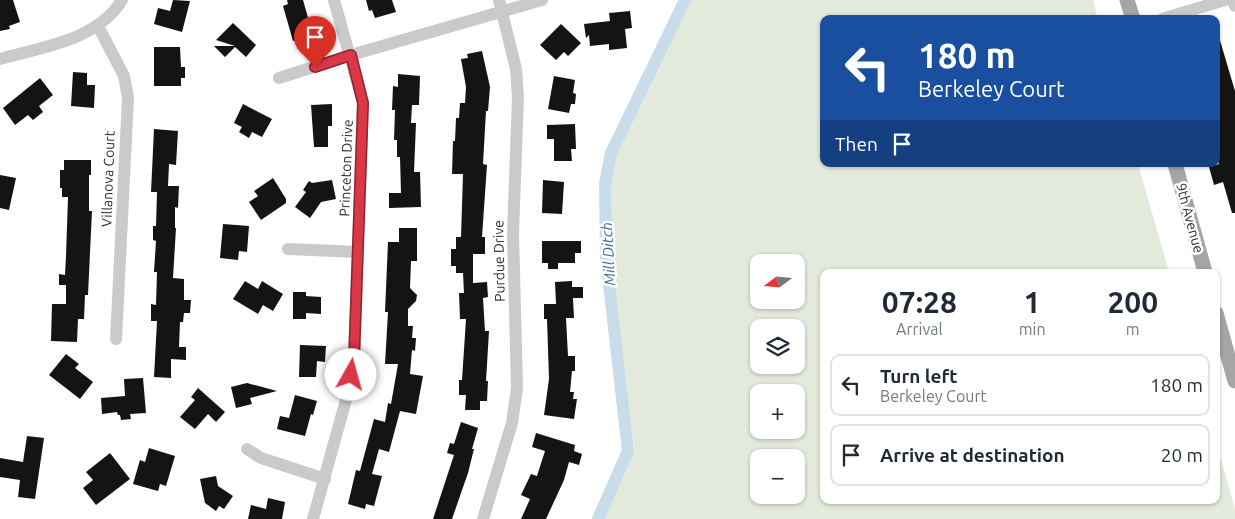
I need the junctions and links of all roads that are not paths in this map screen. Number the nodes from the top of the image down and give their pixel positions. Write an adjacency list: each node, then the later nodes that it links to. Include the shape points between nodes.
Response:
1 (122, 0): 11 (street)
2 (334, 0): 12 (street, Princeton Drive)
3 (542, 0): 7 (street)
4 (1127, 0): 9 (main road)
5 (1225, 0): 10 (street)
6 (1233, 0): 8 (street)
7 (501, 6): 12 (street); 25 (street, Purdue Drive, via 516,69 518,97 512,233 517,388 512,423)
8 (1235, 6)
9 (1132, 15)
10 (1175, 15)
11 (98, 26): 13 (street, via 76,37); 20 (street, Villanova Court, via 124,76 128,98)
12 (351, 55): 14 (street); 17 (street, Princeton Drive, via 363,103)
13 (0, 59)
14 (279, 78)
15 (1176, 167): 18 (main road, 9th Avenue)
16 (288, 249): 17 (street)
17 (358, 252): 23 (street, Princeton Drive, via 354,360)
18 (1204, 269)
19 (1220, 327): 21 (main road)
20 (116, 339)
21 (1235, 381)
22 (246, 449): 23 (street, via 260,458)
23 (325, 479): 24 (street, Princeton Drive)
24 (313, 519)
25 (483, 519)

